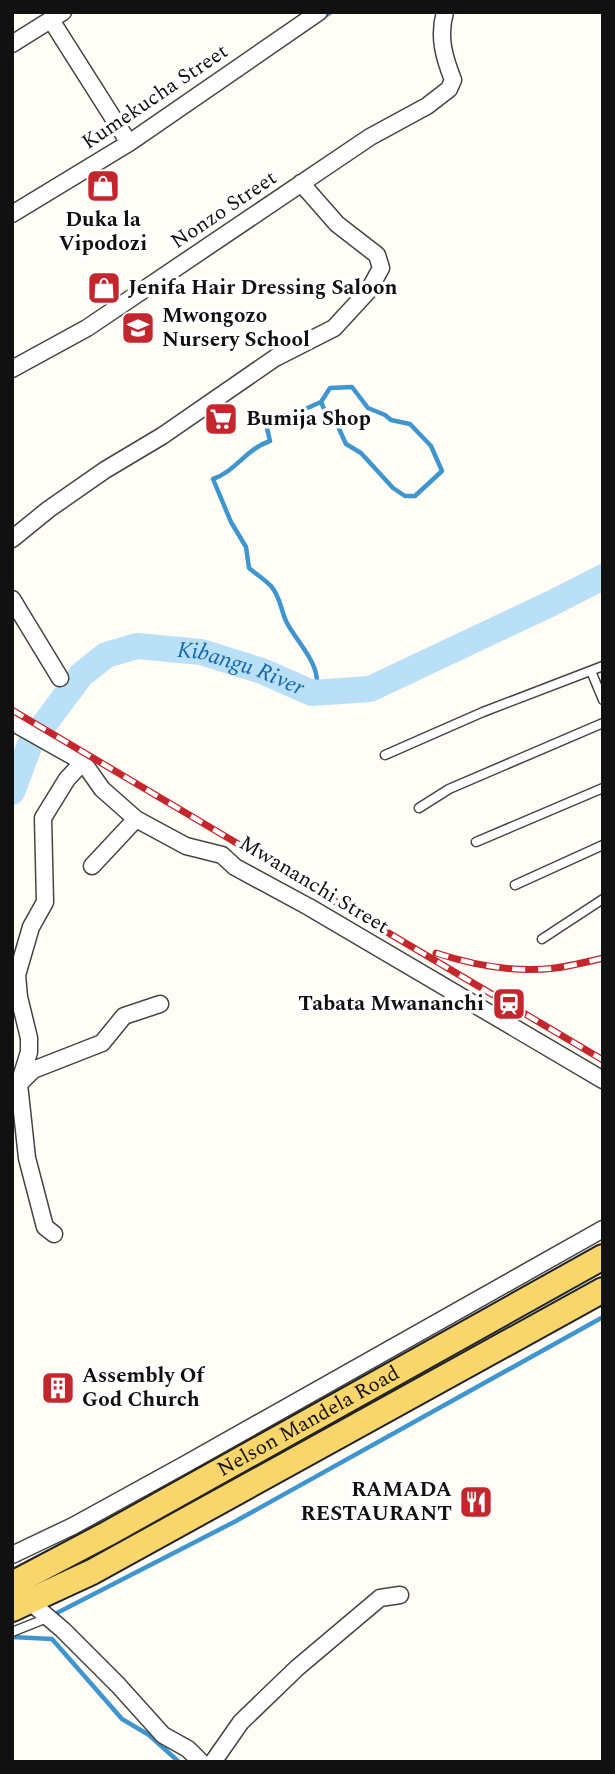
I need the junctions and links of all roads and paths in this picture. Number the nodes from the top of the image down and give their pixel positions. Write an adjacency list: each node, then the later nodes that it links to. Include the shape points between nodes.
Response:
1 (319, 12): 5 (street, Kumekucha Street)
2 (445, 12): 6 (street, Nonzo Street, via 440,31 453,80 449,89)
3 (57, 16): 4 (street); 5 (street)
4 (12, 44)
5 (130, 143): 7 (street, Kumekucha Street)
6 (301, 183): 8 (street, Nonzo Street, via 87,328); 9 (street, via 337,224 377,255 381,268 369,290 334,328 275,358 105,470)
7 (12, 214)
8 (12, 369)
9 (12, 539)
10 (12, 599): 13 (street)
11 (603, 666): 12 (lane)
12 (591, 671): 14 (lane); 17 (lane)
13 (60, 678)
14 (603, 700)
15 (14, 723): 18 (street, Mwananchi Street)
16 (603, 723): 20 (lane, via 449,789)
17 (385, 755)
18 (83, 762): 21 (street, Mwananchi Street, via 102,789); 30 (street, via 43,818 45,902 31,927 17,975 29,1052)
19 (603, 788): 22 (lane)
20 (419, 808)
21 (136, 819): 24 (street); 29 (street, Mwananchi Street, via 186,846 222,855 234,867)
22 (476, 842)
23 (603, 845): 25 (lane)
24 (92, 866)
25 (515, 885)
26 (603, 900): 27 (lane)
27 (542, 939)
28 (160, 1004): 30 (street, via 124,1016 102,1043 33,1070)
29 (603, 1080)
30 (16, 1087): 32 (street, via 27,1158 45,1227)
31 (603, 1229): 35 (street, via 184,1465)
32 (54, 1234)
33 (603, 1257): 37 (main road, Nelson Mandela Road)
34 (603, 1290): 37 (main road, Nelson Mandela Road, via 92,1572)
35 (12, 1555)
36 (400, 1595): 40 (street, via 380,1598 296,1668 241,1722)
37 (21, 1596): 38 (lane); 39 (street, via 63,1630 163,1735)
38 (12, 1632)
39 (201, 1762)
40 (213, 1762)

